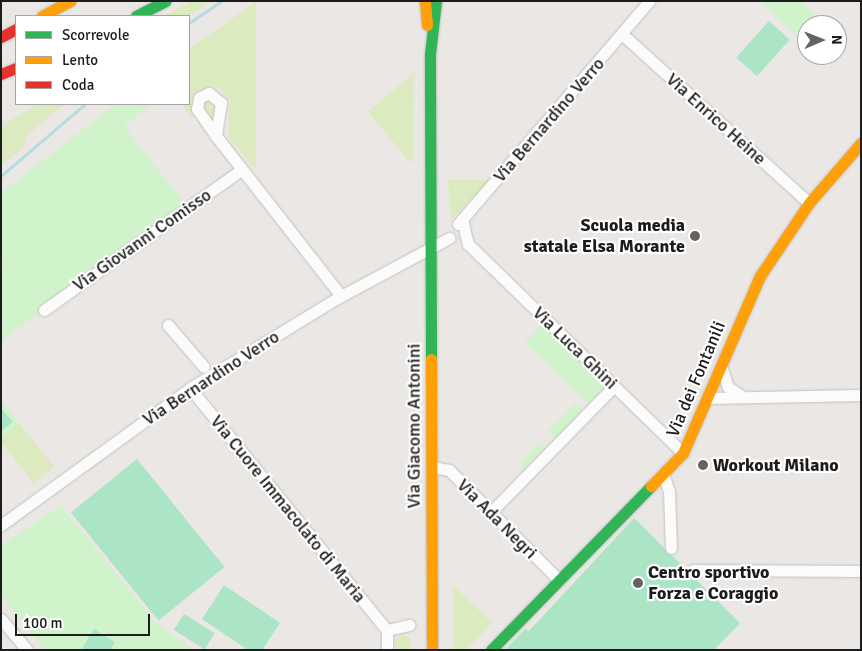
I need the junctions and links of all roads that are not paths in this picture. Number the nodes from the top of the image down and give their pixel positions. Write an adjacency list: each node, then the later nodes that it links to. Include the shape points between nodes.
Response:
1 (70, 1): 6 (main road)
2 (166, 1): 7 (main road)
3 (425, 1): 13 (main road, Via Giacomo Antonini)
4 (436, 1): 13 (main road, Via Giacomo Antonini)
5 (649, 1): 11 (street, Via Bernardino Verro)
6 (44, 15)
7 (138, 15)
8 (15, 27): 10 (main road)
9 (15, 28): 12 (main road)
10 (1, 29)
11 (622, 34): 19 (street, Via Enrico Heine); 20 (street, Via Bernardino Verro)
12 (1, 37)
13 (430, 54): 23 (main road, Via Giacomo Antonini)
14 (15, 68): 15 (main road)
15 (1, 74)
16 (216, 136): 18 (street)
17 (861, 143): 19 (main road, Via dei Fontanili)
18 (241, 170): 24 (street); 25 (street, Via Giovanni Comisso)
19 (809, 203): 27 (main road, Via dei Fontanili, via 751,293)
20 (462, 219): 21 (street, Via Bernardino Verro); 22 (street)
21 (449, 238): 22 (street); 23 (street)
22 (468, 244): 29 (street, Via Luca Ghini)
23 (431, 246): 24 (street, Via Bernardino Verro); 35 (main road, Via Giacomo Antonini)
24 (341, 296): 30 (street, Via Bernardino Verro)
25 (44, 310)
26 (168, 325): 28 (street)
27 (721, 366): 32 (street, via 728,387); 33 (main road, Via dei Fontanili)
28 (204, 367)
29 (614, 386): 34 (street, Via Luca Ghini); 37 (street)
30 (190, 388): 38 (street, Via Bernardino Verro); 46 (street, Via Cuore Immacolato di Maria)
31 (861, 395): 32 (street)
32 (743, 396): 33 (street)
33 (708, 398): 34 (main road, Via dei Fontanili)
34 (683, 453): 36 (main road, Via dei Fontanili)
35 (432, 467): 37 (street, Via Ada Negri, via 449,470); 43 (main road, Via Giacomo Antonini)
36 (662, 474): 39 (street, via 669,491); 42 (main road, Via dei Fontanili)
37 (491, 512): 42 (street, Via Ada Negri)
38 (1, 524)
39 (671, 548)
40 (693, 570): 41 (street)
41 (861, 571)
42 (559, 580): 51 (main road, Via dei Fontanili)
43 (432, 606): 49 (main road); 50 (main road)
44 (1, 618): 47 (street)
45 (409, 624): 46 (street)
46 (387, 630): 48 (street)
47 (27, 650)
48 (387, 650)
49 (422, 650)
50 (432, 650)
51 (491, 650)

